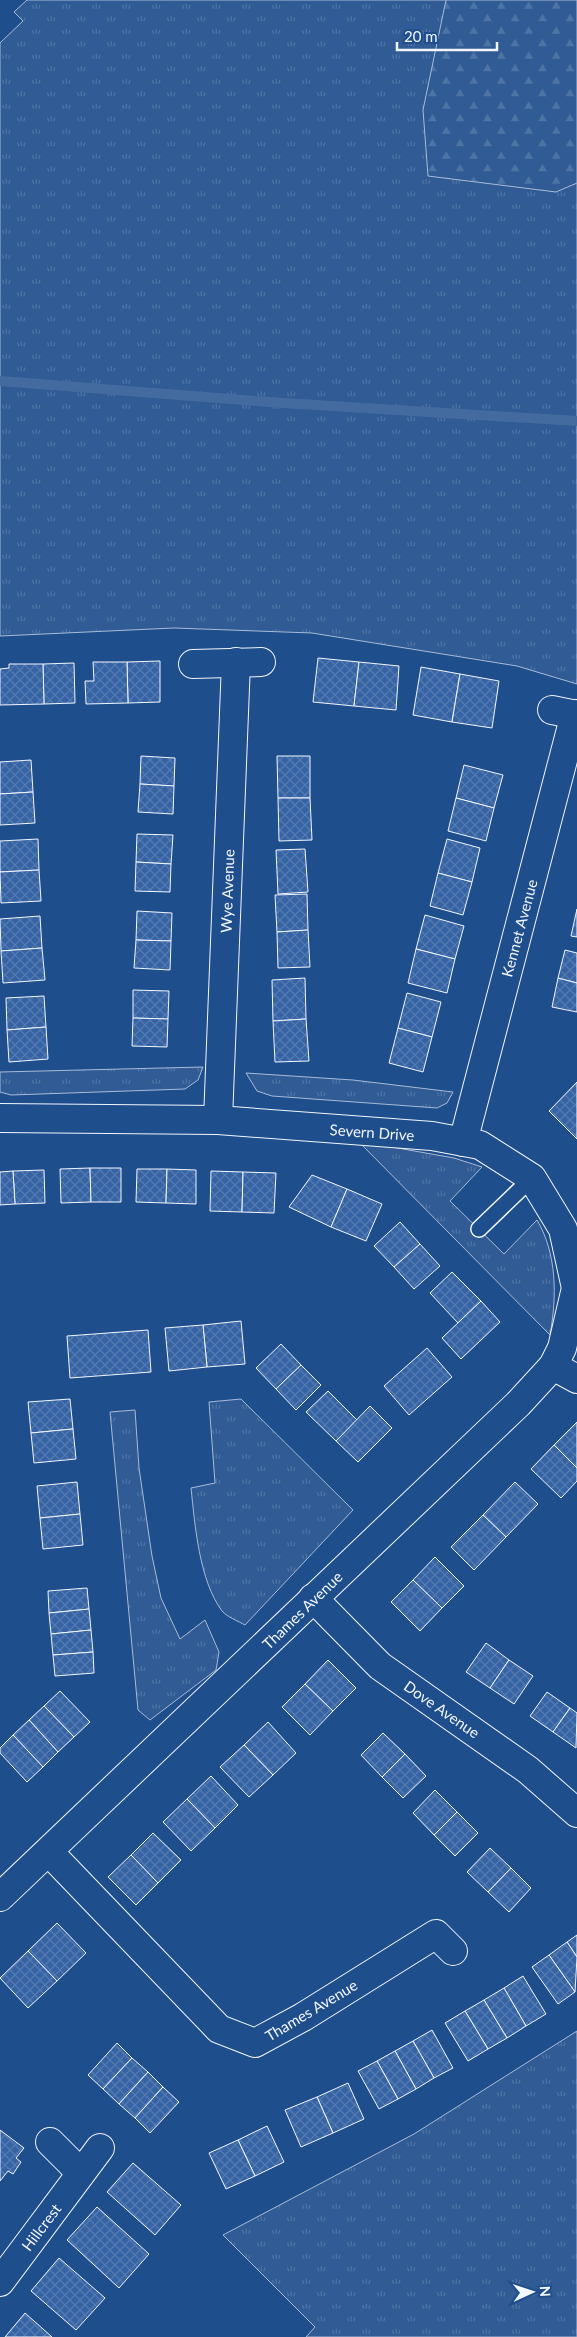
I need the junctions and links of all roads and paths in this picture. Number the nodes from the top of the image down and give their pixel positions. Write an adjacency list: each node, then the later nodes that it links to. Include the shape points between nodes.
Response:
1 (193, 664): 4 (street, Wye Avenue, via 248,662)
2 (568, 713): 5 (street, Kennet Avenue)
3 (0, 1118): 4 (street, Severn Drive)
4 (218, 1120): 5 (street, Severn Drive, via 432,1136)
5 (463, 1142): 6 (street, Severn Drive, via 480,1145)
6 (532, 1178): 7 (lane); 8 (street, Severn Drive, via 563,1229 576,1288 562,1348)
7 (479, 1229)
8 (552, 1366): 9 (street); 10 (street, Thames Avenue, via 518,1404)
9 (577, 1380)
10 (313, 1598): 11 (street, Dove Avenue, via 380,1666 528,1770); 12 (street, Thames Avenue)
11 (577, 1813)
12 (49, 1852): 13 (street, Thames Avenue); 14 (street, Thames Avenue, via 219,2029 255,2043 436,1934)
13 (0, 1897)
14 (453, 1951)
15 (50, 2142): 17 (street)
16 (100, 2148): 17 (street, Hillcrest)
17 (81, 2173): 18 (street, Hillcrest)
18 (0, 2282)

